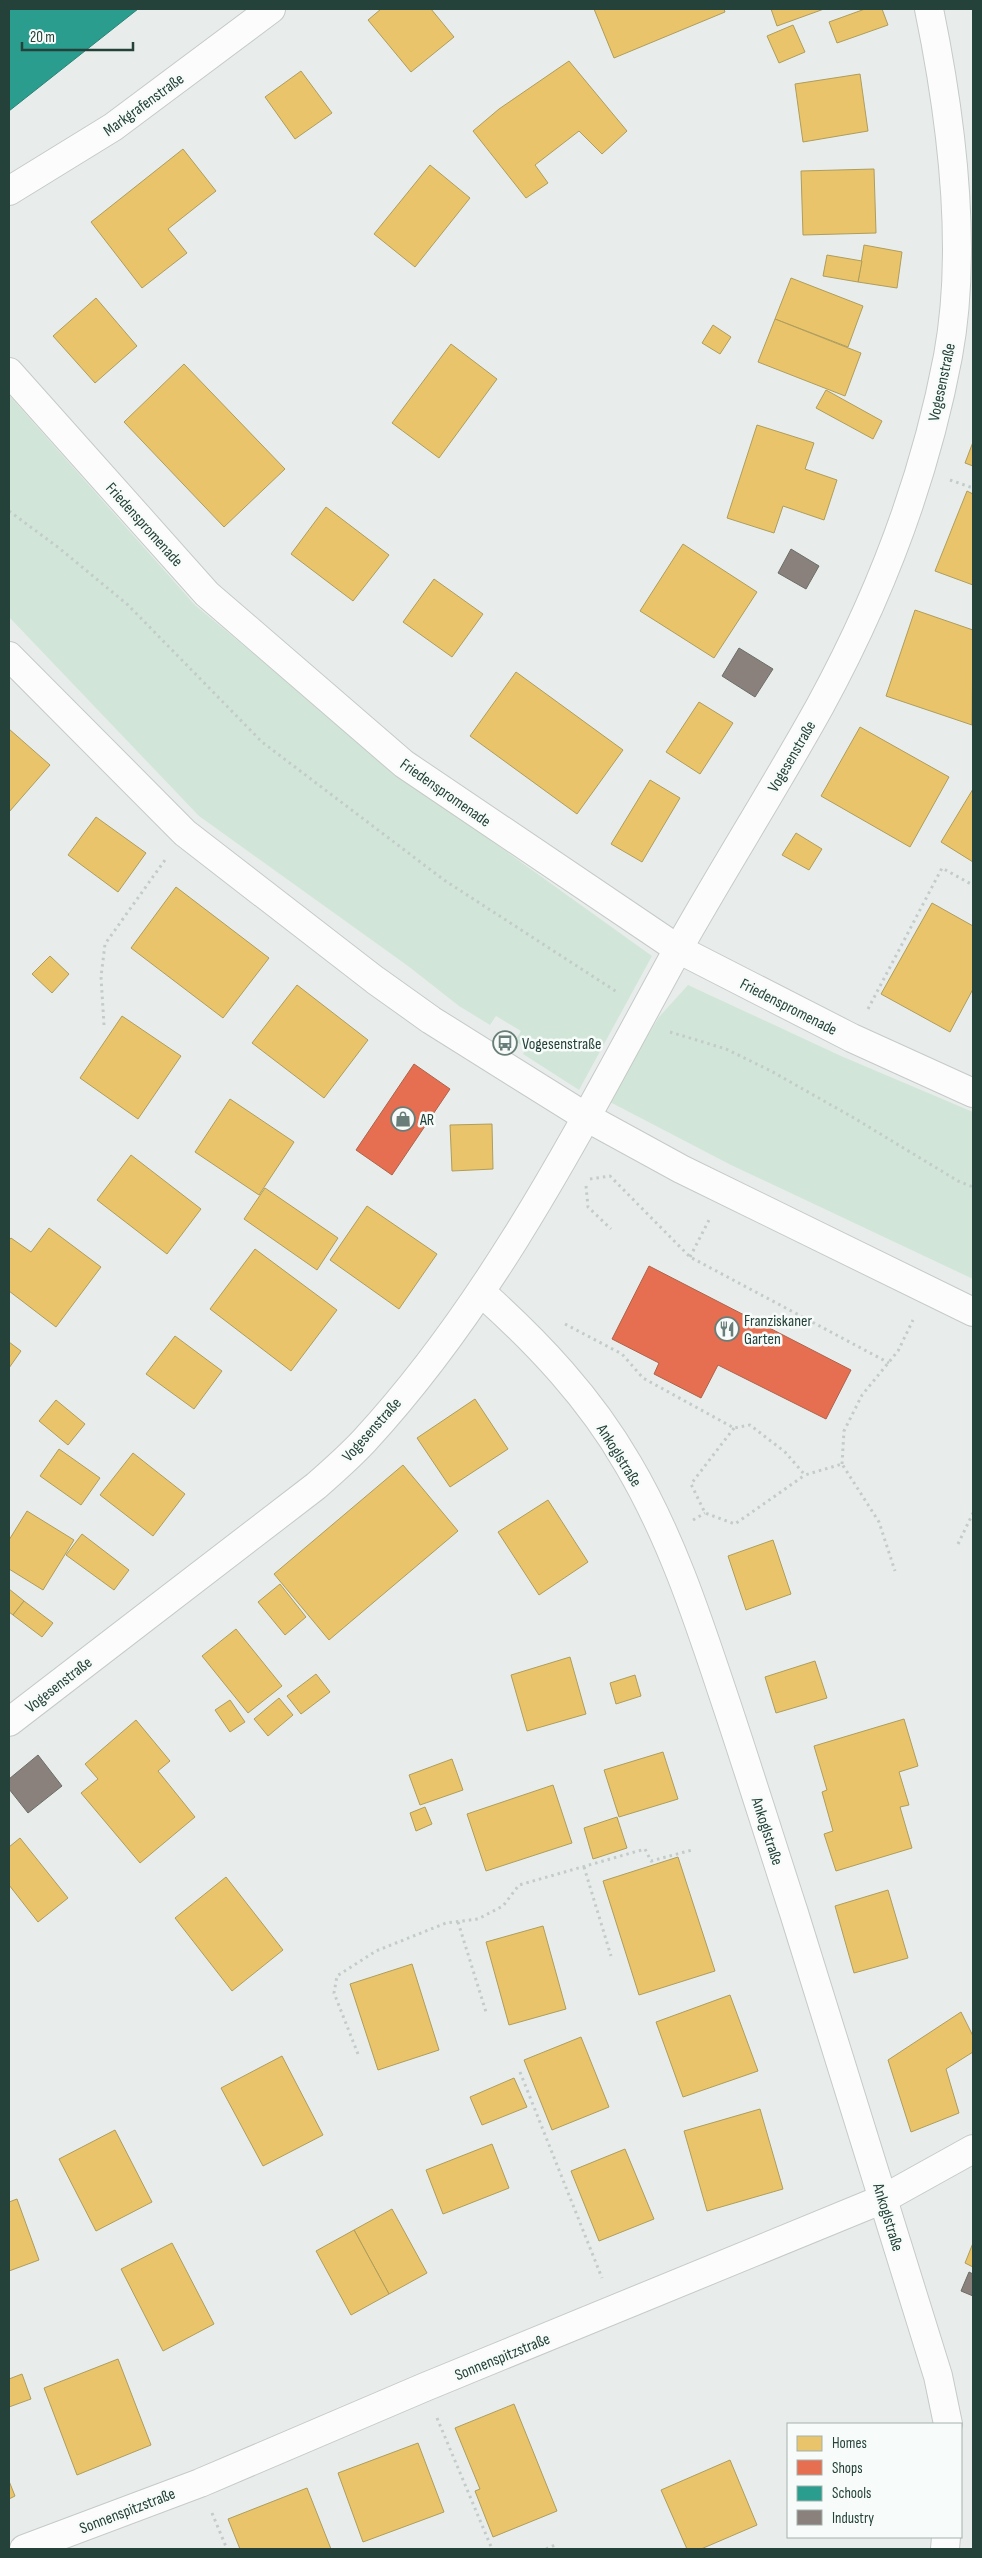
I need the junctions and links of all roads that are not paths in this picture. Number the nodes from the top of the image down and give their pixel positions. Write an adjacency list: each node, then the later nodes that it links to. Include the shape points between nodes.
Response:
1 (271, 9): 3 (street, Markgrafenstraße, via 113,127)
2 (929, 9): 6 (street, Vogesenstraße, via 950,135 956,228 955,302 948,354 922,469 878,586 821,704)
3 (9, 191)
4 (9, 372): 6 (street, Friedenspromenade, via 207,594 404,764)
5 (9, 656): 8 (street, via 185,833 375,980)
6 (678, 949): 7 (street, Friedenspromenade, via 852,1038); 8 (street, Vogesenstraße)
7 (973, 1093)
8 (586, 1118): 9 (street, Vogesenstraße); 10 (street, via 724,1190)
9 (481, 1292): 11 (street, Vogesenstraße, via 424,1370 363,1443 316,1486); 13 (street, Ankoglstraße, via 535,1342 599,1420 628,1463 671,1550 732,1719)
10 (973, 1312)
11 (9, 1722)
12 (973, 2149): 13 (street, Sonnenspitzstraße)
13 (883, 2199): 14 (street, Ankoglstraße, via 938,2376); 15 (street, Sonnenspitzstraße, via 200,2483)
14 (948, 2423)
15 (24, 2549)

